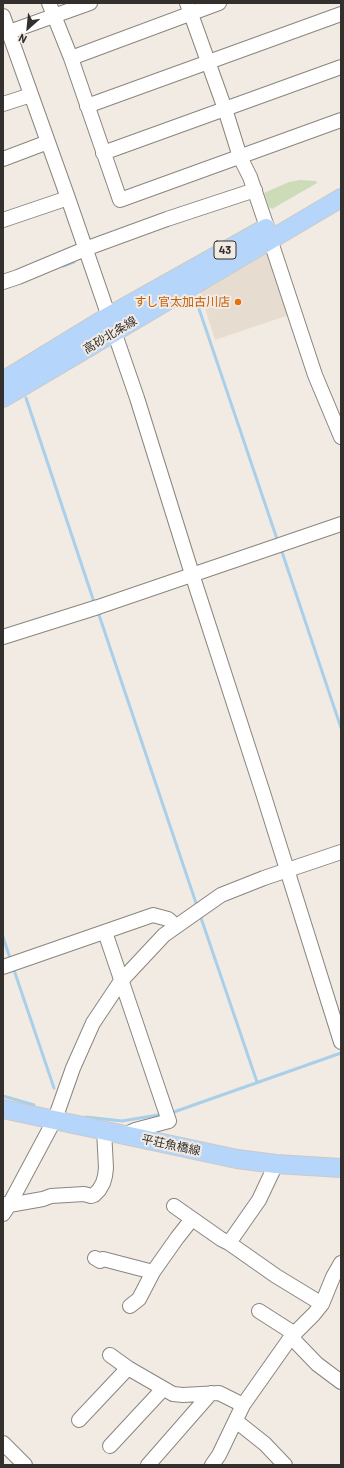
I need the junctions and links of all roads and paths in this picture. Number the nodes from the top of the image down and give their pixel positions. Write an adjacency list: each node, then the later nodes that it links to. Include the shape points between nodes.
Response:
1 (90, 3): 4 (street)
2 (219, 3): 3 (street)
3 (189, 8): 8 (street); 9 (street)
4 (51, 10): 7 (street); 8 (street)
5 (341, 14): 9 (street)
6 (3, 16): 7 (street)
7 (8, 40): 11 (street)
8 (71, 58): 13 (street)
9 (208, 62): 13 (street); 14 (street)
10 (341, 67): 14 (street)
11 (31, 95): 12 (street); 16 (street)
12 (3, 104)
13 (87, 106): 17 (street)
14 (225, 109): 17 (street); 18 (street)
15 (341, 120): 18 (street)
16 (48, 142): 19 (street); 22 (street)
17 (103, 153): 18 (street, via 120,200)
18 (240, 157): 21 (street)
19 (3, 158)
20 (341, 184): 25 (main road, 高砂北条線 / 43)
21 (255, 190): 25 (street); 26 (street)
22 (68, 198): 24 (street); 26 (street)
23 (341, 198): 25 (main road, 高砂北条線 / 43)
24 (3, 220)
25 (268, 233): 28 (main road, 高砂北条線 / 43); 29 (main road, 高砂北条線 / 43); 32 (street, via 315,375)
26 (85, 249): 27 (street); 28 (street)
27 (3, 282)
28 (109, 316): 29 (street); 30 (main road, 高砂北条線 / 43)
29 (114, 333): 31 (main road, 高砂北条線 / 43); 34 (street, via 138,398)
30 (3, 380)
31 (3, 398)
32 (341, 438)
33 (341, 524): 34 (street)
34 (192, 574): 35 (street, via 102,606); 37 (street)
35 (4, 634)
36 (341, 852): 37 (street)
37 (288, 871): 38 (street, via 222,895); 42 (street)
38 (176, 926): 39 (street, via 168,919 153,915); 41 (street, via 164,935)
39 (105, 932): 40 (street); 41 (street)
40 (10, 965)
41 (121, 981): 44 (street, via 82,1045); 46 (street, via 167,1115)
42 (341, 1042)
43 (3, 1109): 44 (main road, 平荘魚橋線)
44 (56, 1117): 45 (main road, 平荘魚橋線); 50 (street)
45 (104, 1130): 46 (main road, 平荘魚橋線); 50 (street, via 105,1176 94,1195 51,1196)
46 (124, 1135): 47 (main road, 平荘魚橋線, via 237,1159)
47 (276, 1164): 48 (main road, 平荘魚橋線); 52 (street, via 258,1200)
48 (341, 1168)
49 (174, 1206): 51 (street)
50 (5, 1208)
51 (192, 1219): 52 (street); 55 (street)
52 (229, 1242): 56 (street, via 276,1276)
53 (95, 1258): 55 (street)
54 (341, 1263): 56 (street)
55 (153, 1272): 57 (street, via 139,1299)
56 (322, 1304): 59 (street)
57 (130, 1306)
58 (258, 1311): 59 (street)
59 (293, 1336): 62 (street, via 317,1364); 65 (street)
60 (110, 1355): 61 (street)
61 (128, 1368): 63 (street); 66 (street)
62 (341, 1382)
63 (163, 1389): 64 (street, via 178,1395); 69 (street)
64 (211, 1393): 65 (street); 71 (street)
65 (243, 1405): 67 (street)
66 (79, 1420)
67 (236, 1421): 72 (street); 73 (street, via 265,1444)
68 (3, 1443): 70 (street)
69 (110, 1446)
70 (25, 1465)
71 (148, 1465)
72 (212, 1465)
73 (285, 1465)

